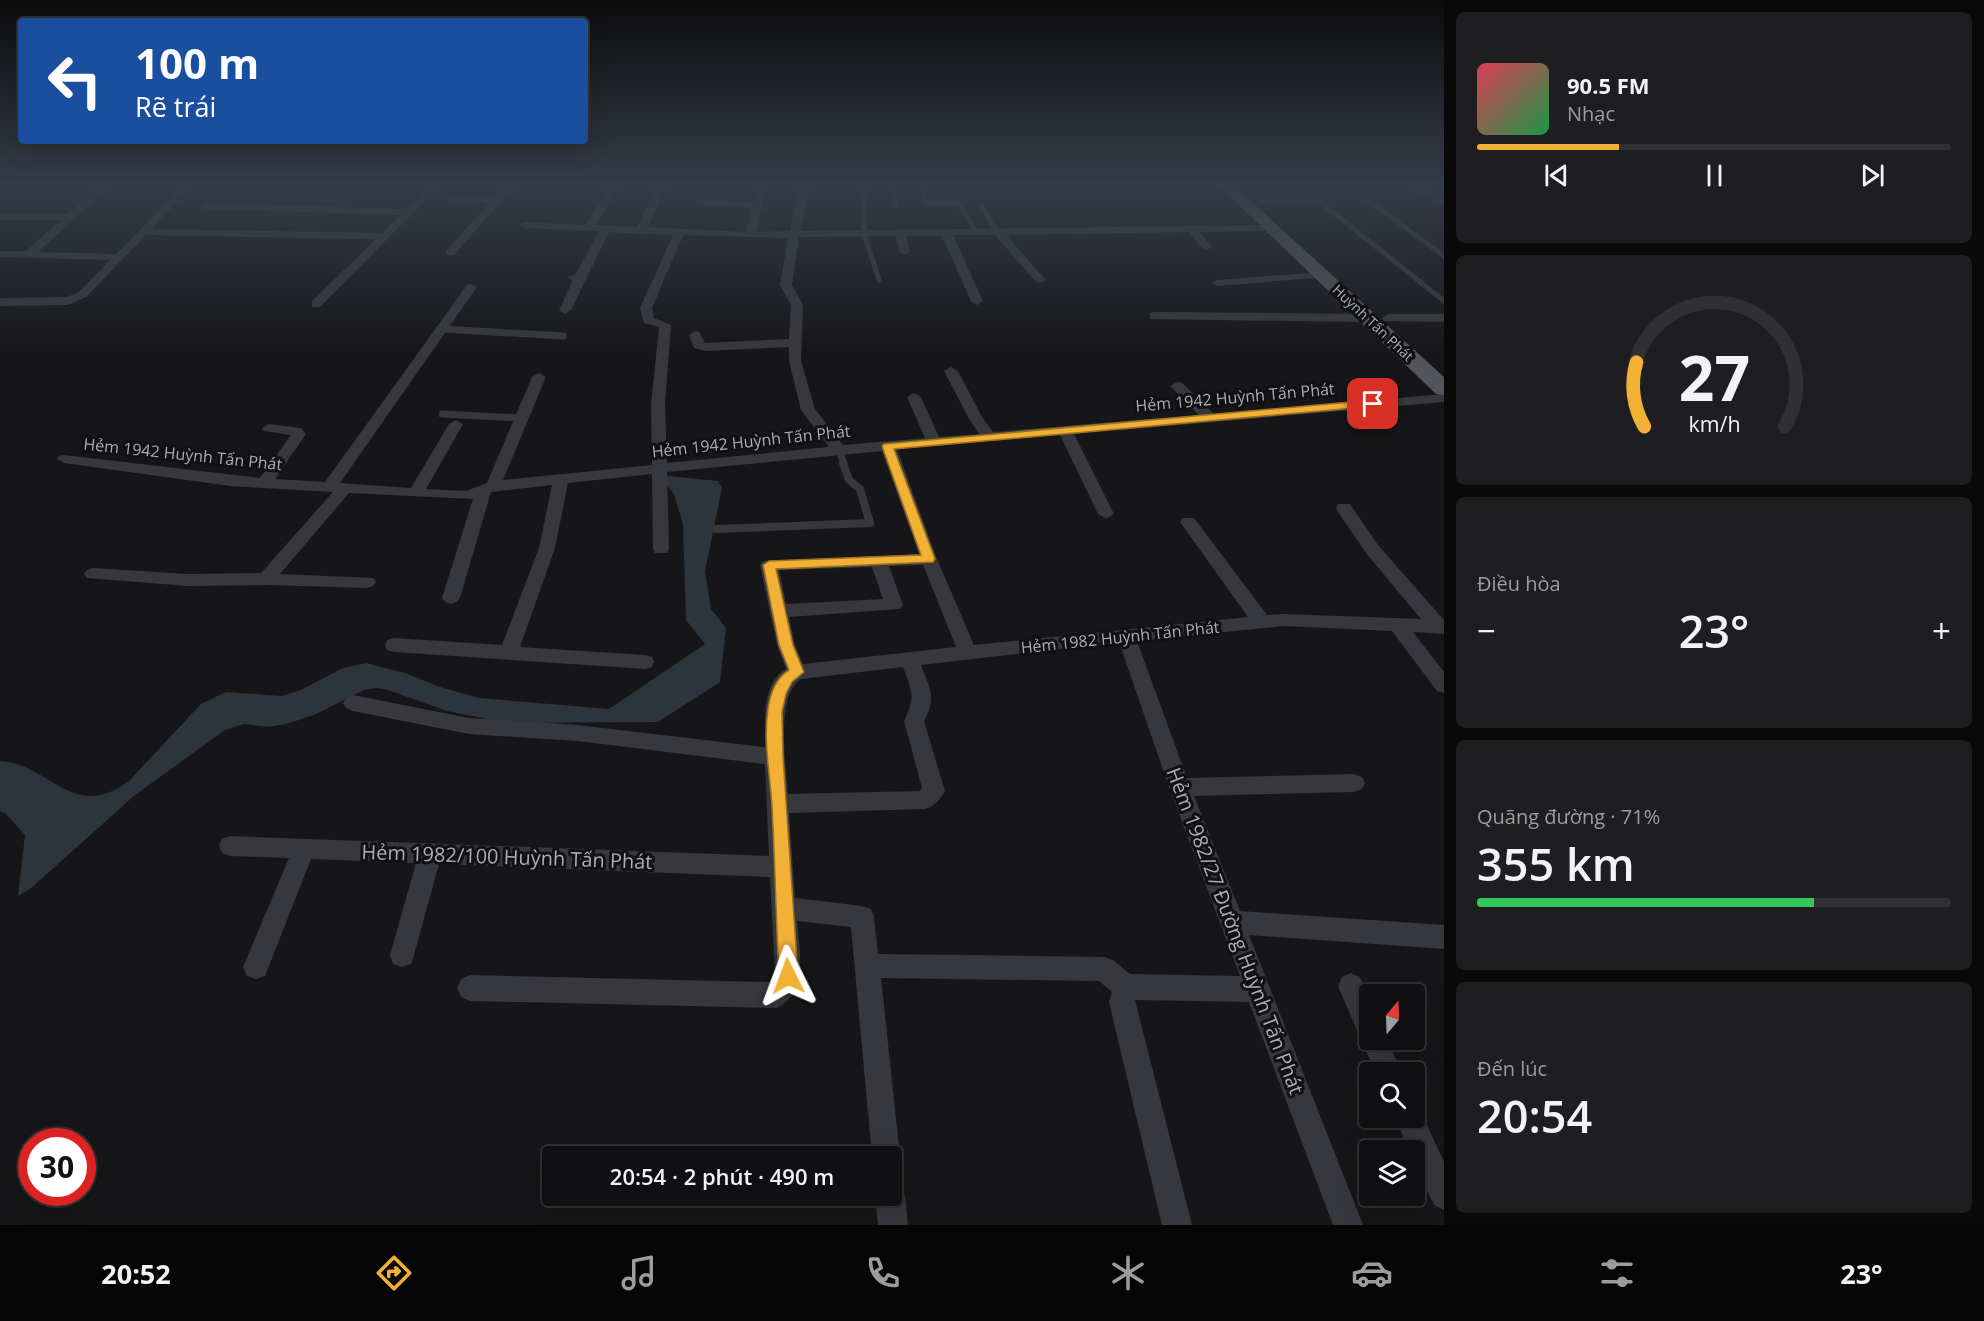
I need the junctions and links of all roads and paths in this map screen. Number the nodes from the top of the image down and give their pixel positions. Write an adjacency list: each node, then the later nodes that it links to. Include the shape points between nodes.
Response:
1 (44, 240): 21 (street)
2 (137, 240): 23 (street)
3 (380, 240): 32 (street)
4 (461, 240): 19 (street)
5 (599, 240): 33 (street, via 577,277)
6 (676, 240): 60 (street, via 646,308 648,320 665,325 658,404)
7 (794, 240): 41 (street, via 786,285 797,305)
8 (866, 240): 25 (lane)
9 (902, 240): 18 (street)
10 (950, 240): 30 (street)
11 (1005, 240): 26 (street)
12 (1202, 240): 17 (street)
13 (1285, 240): 24 (main road, Huỳnh Tấn Phát)
14 (1302, 240): 36 (main road, Huỳnh Tấn Phát)
15 (1367, 240): 31 (lane)
16 (1422, 240): 22 (lane)
17 (1207, 246)
18 (905, 252)
19 (450, 253)
20 (0, 254): 21 (street)
21 (29, 254): 23 (street)
22 (1444, 256)
23 (121, 257): 29 (street, via 75,299)
24 (1322, 276): 27 (street); 35 (main road, Huỳnh Tấn Phát)
25 (879, 280)
26 (1040, 280)
27 (1217, 283)
28 (471, 287): 38 (street)
29 (0, 302)
30 (977, 302)
31 (1444, 302)
32 (316, 304)
33 (565, 309)
34 (1154, 316): 35 (street)
35 (1368, 318): 36 (main road); 46 (main road, Huỳnh Tấn Phát)
36 (1388, 318): 37 (street); 42 (main road, Huỳnh Tấn Phát)
37 (1444, 318)
38 (442, 329): 40 (lane); 63 (street)
39 (695, 335): 41 (street, via 698,345 705,347)
40 (562, 336)
41 (795, 343): 58 (street, via 795,361 808,410)
42 (1444, 369)
43 (951, 371): 55 (street)
44 (539, 377): 51 (street)
45 (1176, 386): 50 (street)
46 (1444, 389)
47 (914, 397): 56 (street)
48 (1444, 398): 50 (street, Hẻm 1942 Huỳnh Tấn Phát)
49 (442, 414): 51 (lane)
50 (1209, 417): 54 (street, Hẻm 1942 Huỳnh Tấn Phát)
51 (522, 418): 64 (street)
52 (456, 424): 65 (street)
53 (269, 428): 62 (street, via 296,431 299,435)
54 (1065, 431): 55 (street, Hẻm 1942 Huỳnh Tấn Phát); 67 (street)
55 (989, 437): 56 (street, Hẻm 1942 Huỳnh Tấn Phát)
56 (934, 442): 57 (street, Hẻm 1942 Huỳnh Tấn Phát)
57 (888, 446): 58 (street, Hẻm 1942 Huỳnh Tấn Phát); 71 (street)
58 (839, 450): 60 (street, Hẻm 1942 Huỳnh Tấn Phát); 69 (lane, via 849,480 860,489 870,523)
59 (64, 459): 62 (street, Hẻm 1942 Huỳnh Tấn Phát)
60 (659, 469): 61 (street, Hẻm 1942 Huỳnh Tấn Phát); 70 (street)
61 (561, 479): 64 (street, Hẻm 1942 Huỳnh Tấn Phát); 83 (street, via 547,548)
62 (264, 483): 63 (street, Hẻm 1942 Huỳnh Tấn Phát)
63 (337, 487): 65 (street, Hẻm 1942 Huỳnh Tấn Phát); 74 (street)
64 (489, 488): 65 (street, Hẻm 1942 Huỳnh Tấn Phát, via 468,496); 76 (street)
65 (416, 493)
66 (1344, 508): 80 (street, via 1372,549)
67 (1106, 514)
68 (1188, 522): 78 (street)
69 (716, 529)
70 (661, 549)
71 (929, 559): 72 (street); 84 (street)
72 (879, 561): 77 (street, via 769,565); 77 (street, via 894,605)
73 (93, 574): 74 (street, via 188,580)
74 (266, 579): 75 (street)
75 (367, 582)
76 (451, 598)
77 (779, 611): 87 (street)
78 (1262, 622): 79 (street, Hẻm 1982 Huỳnh Tấn Phát); 81 (street, Hẻm 1982 Huỳnh Tấn Phát)
79 (1397, 625): 80 (street, Hẻm 1982 Huỳnh Tấn Phát); 88 (street)
80 (1441, 627)
81 (1126, 635): 84 (street, Hẻm 1982 Huỳnh Tấn Phát); 92 (street, Hẻm 1982/27 Đường Huỳnh Tấn Phát)
82 (394, 645): 83 (street)
83 (509, 652): 86 (street)
84 (968, 654): 85 (street, Hẻm 1982 Huỳnh Tấn Phát)
85 (910, 660): 87 (street, Hẻm 1982 Huỳnh Tấn Phát); 93 (street, via 923,696 914,721 932,794 925,800)
86 (645, 662)
87 (797, 672): 90 (street, via 787,678 778,694)
88 (1444, 686)
89 (353, 703): 90 (street, via 469,726 578,733)
90 (775, 757): 93 (street)
91 (1354, 783): 92 (street)
92 (1179, 788): 99 (street, Hẻm 1982/27 Đường Huỳnh Tấn Phát)
93 (780, 804): 97 (street)
94 (230, 846): 95 (street, Hẻm 1982/100 Huỳnh Tấn Phát)
95 (304, 849): 96 (street, Hẻm 1982/100 Huỳnh Tấn Phát); 103 (street)
96 (430, 855): 97 (street, Hẻm 1982/100 Huỳnh Tấn Phát); 101 (street)
97 (783, 867): 98 (street)
98 (785, 908): 102 (street, via 862,917); 106 (street, via 788,976 776,995)
99 (1232, 922): 100 (street); 107 (street, Hẻm 1982/27 Đường Huỳnh Tấn Phát)
100 (1444, 937)
101 (402, 955)
102 (868, 966): 105 (street, via 1104,969); 110 (street)
103 (256, 967)
104 (1351, 986): 108 (street)
105 (1126, 987): 107 (street); 114 (street, via 1122,1002)
106 (470, 988)
107 (1258, 989): 115 (street, Hẻm 1982/27 Đường Huỳnh Tấn Phát)
108 (1359, 1005)
109 (1414, 1128): 111 (street)
110 (885, 1146)
111 (1444, 1195)
112 (891, 1206): 113 (street)
113 (893, 1225)
114 (1177, 1225)
115 (1348, 1225)

